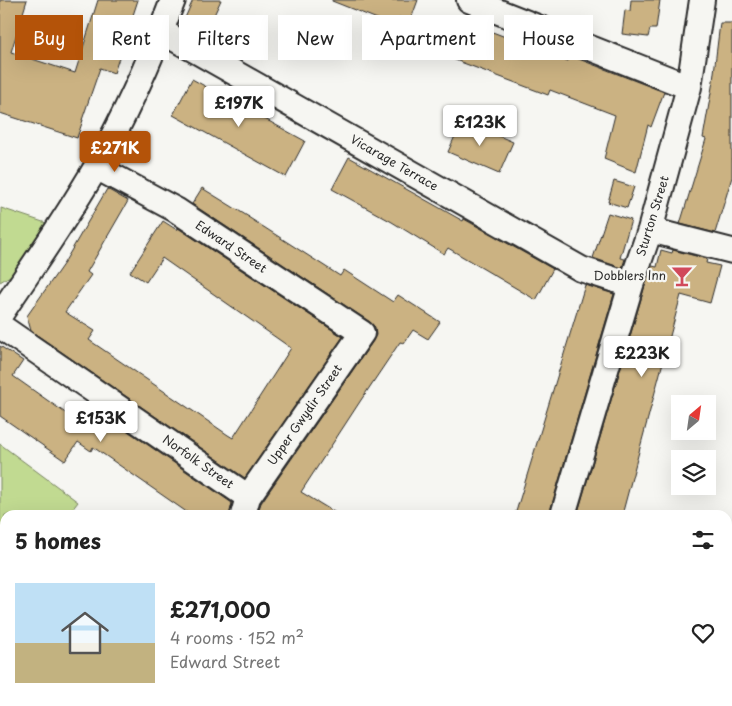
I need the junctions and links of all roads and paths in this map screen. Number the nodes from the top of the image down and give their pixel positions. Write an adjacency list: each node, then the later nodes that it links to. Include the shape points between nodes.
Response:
1 (174, 0): 4 (street)
2 (469, 0): 7 (street)
3 (702, 0): 7 (street, Sturton Street)
4 (168, 15)
5 (169, 36): 11 (street, Vicarage Terrace, via 581,269)
6 (149, 60): 8 (street)
7 (689, 87): 9 (street, Sturton Street)
8 (96, 167): 12 (street); 14 (street, Edward Street, via 176,210)
9 (650, 230): 10 (street); 11 (street, Sturton Street)
10 (732, 251)
11 (631, 285): 16 (street, Sturton Street)
12 (0, 315)
13 (0, 326): 15 (street, Norfolk Street)
14 (362, 334): 15 (street, Upper Gwydir Street)
15 (246, 506)
16 (564, 510)

